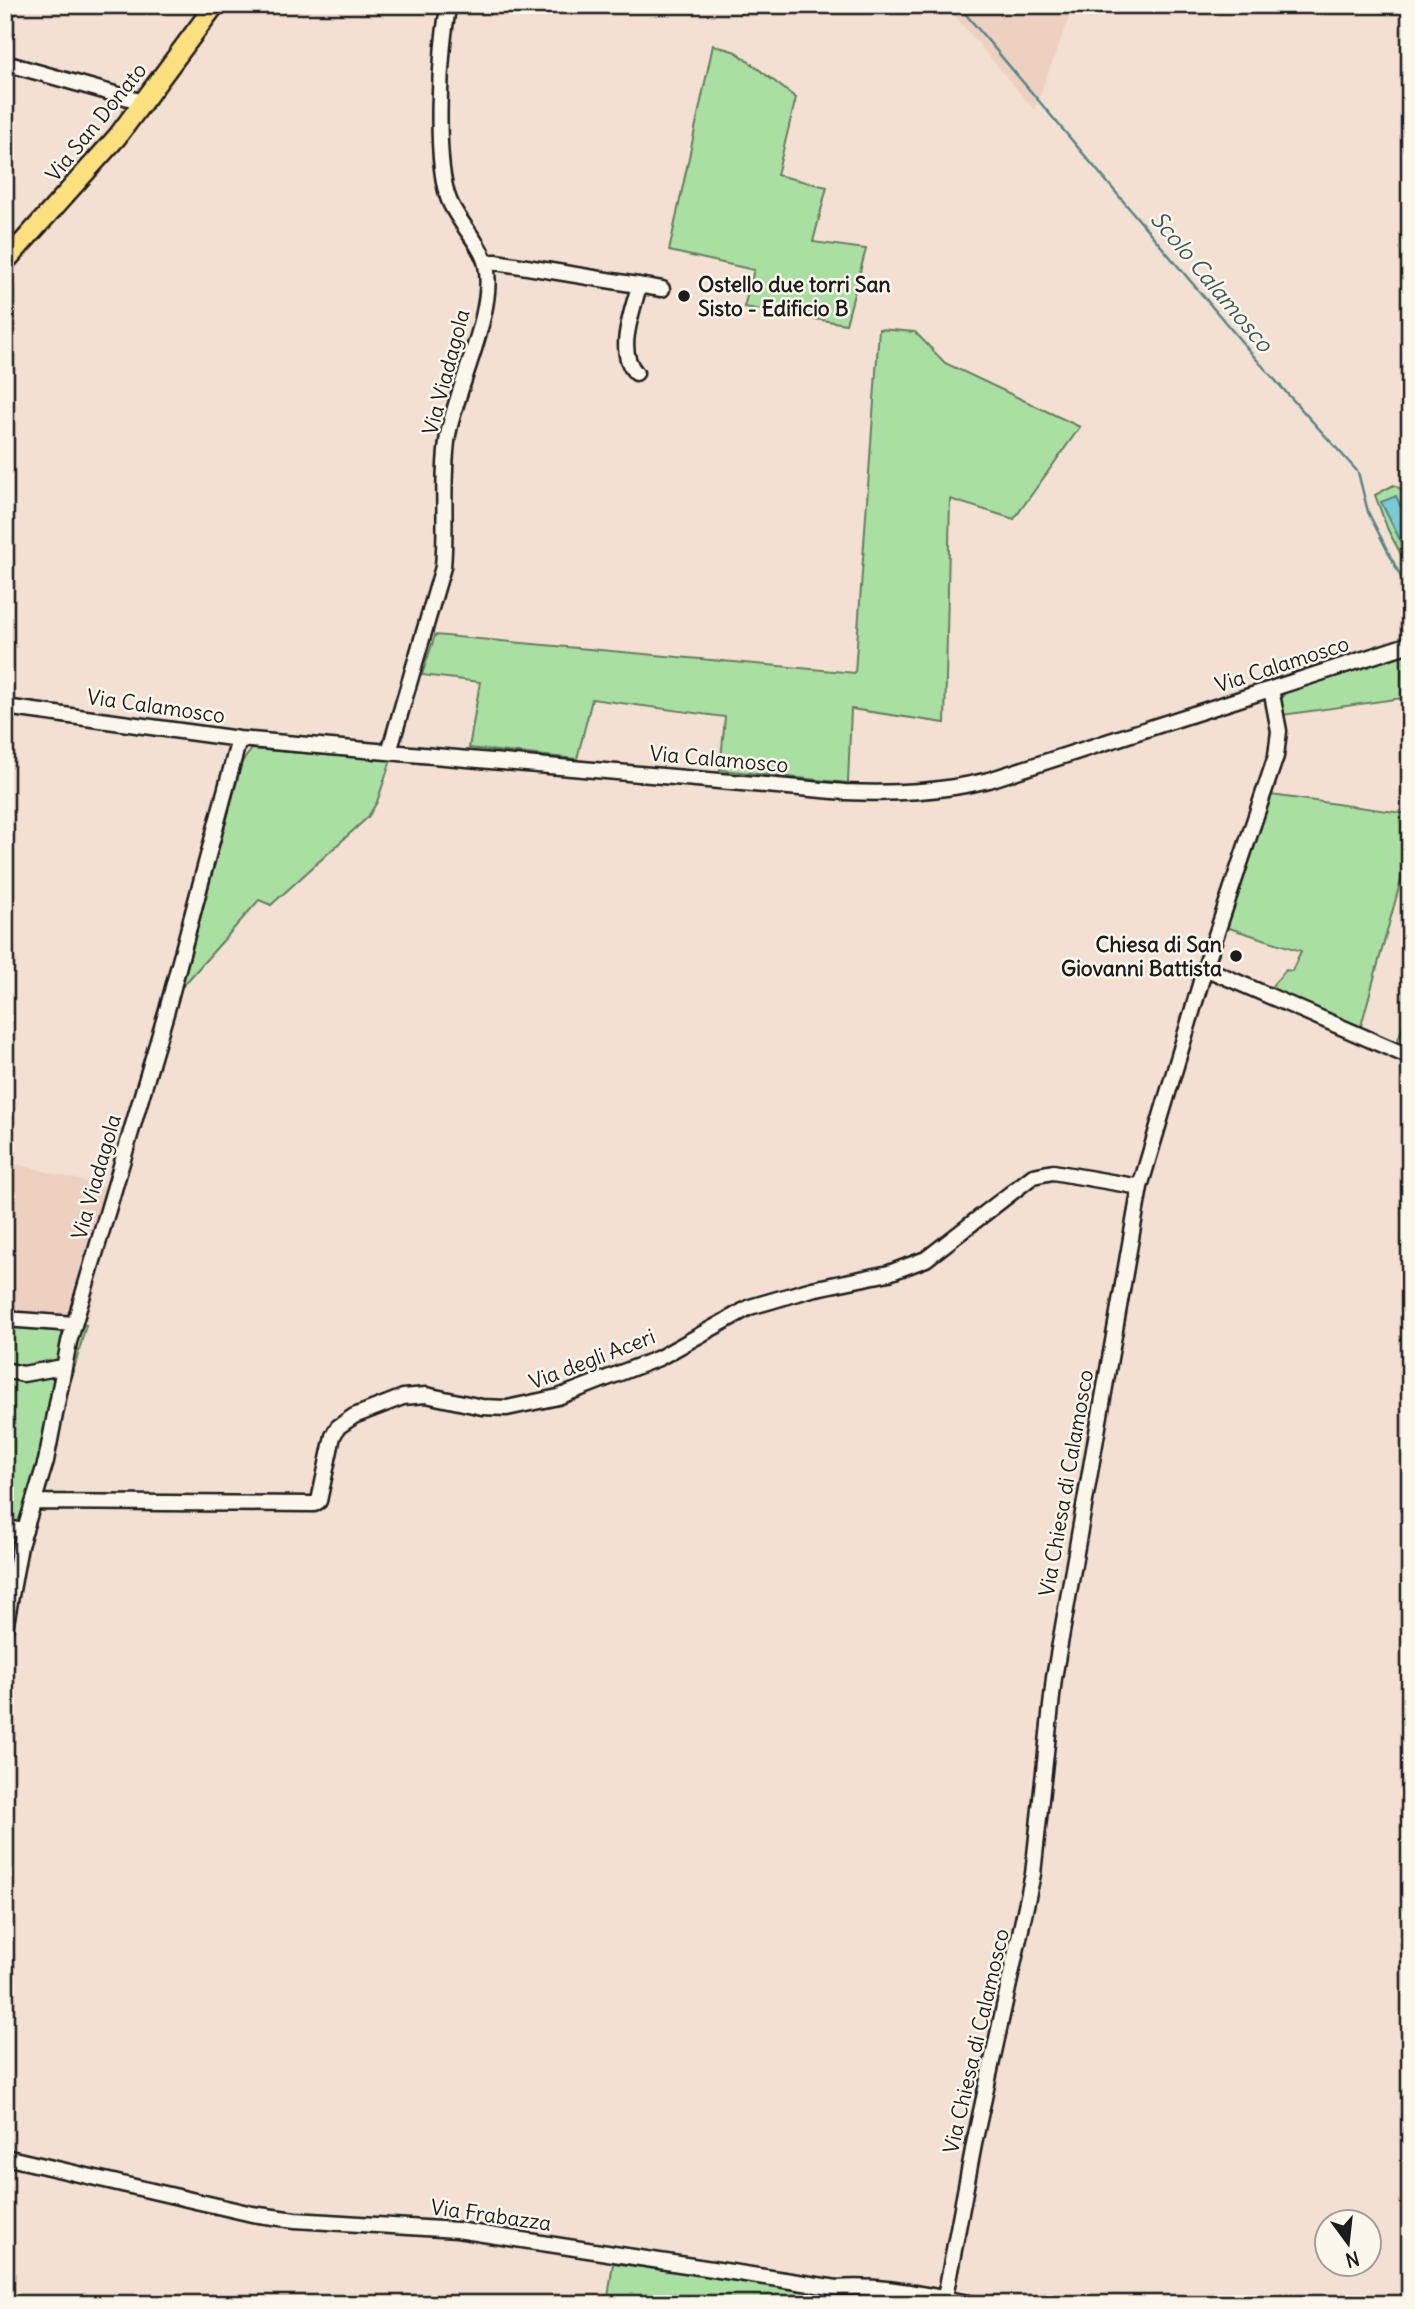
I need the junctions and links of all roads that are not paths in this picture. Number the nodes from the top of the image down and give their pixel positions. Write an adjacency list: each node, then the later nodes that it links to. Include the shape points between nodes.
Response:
1 (215, 5): 4 (main road, Via San Donato)
2 (449, 5): 6 (street, Via Viadagola, via 441,54 442,159 454,210)
3 (5, 63): 4 (street)
4 (143, 102): 5 (main road, Via San Donato, via 88,172)
5 (5, 262)
6 (486, 263): 7 (street); 14 (street, Via Viadagola, via 487,302 449,433 443,476 443,567)
7 (639, 285): 8 (street); 9 (street, via 625,348 626,363)
8 (662, 289)
9 (636, 373)
10 (1410, 644): 11 (street, Via Calamosco)
11 (1271, 689): 14 (street, Via Calamosco, via 989,780 932,792 845,792); 15 (street, Via Chiesa di Calamosco, via 1279,732 1276,756)
12 (5, 707): 13 (street, Via Calamosco)
13 (239, 739): 14 (street, Via Calamosco); 19 (street, Via Viadagola, via 167,1010)
14 (389, 752)
15 (1205, 968): 16 (street); 17 (street, Via Chiesa di Calamosco)
16 (1410, 1057)
17 (1140, 1187): 22 (street, Via degli Aceri, via 1053,1171 1033,1176 926,1259 889,1273 750,1307 655,1360 532,1405 482,1407 426,1395 381,1404 338,1427 329,1447 319,1501 314,1504); 27 (street, Via Chiesa di Calamosco, via 1060,1641 1033,1874)
18 (5, 1319): 19 (street)
19 (74, 1324): 20 (street, Via Viadagola)
20 (63, 1367): 21 (street, via 23,1374); 22 (street, Via Viadagola)
21 (5, 1370)
22 (35, 1502): 24 (street, Via Viadagola)
23 (5, 1528): 24 (street)
24 (25, 1531): 25 (street, Via Viadagola)
25 (5, 1629)
26 (5, 2157): 27 (street, Via Frabazza, via 252,2214 457,2230 837,2288 866,2286)
27 (944, 2297): 28 (street, Via Frabazza)
28 (974, 2304)

